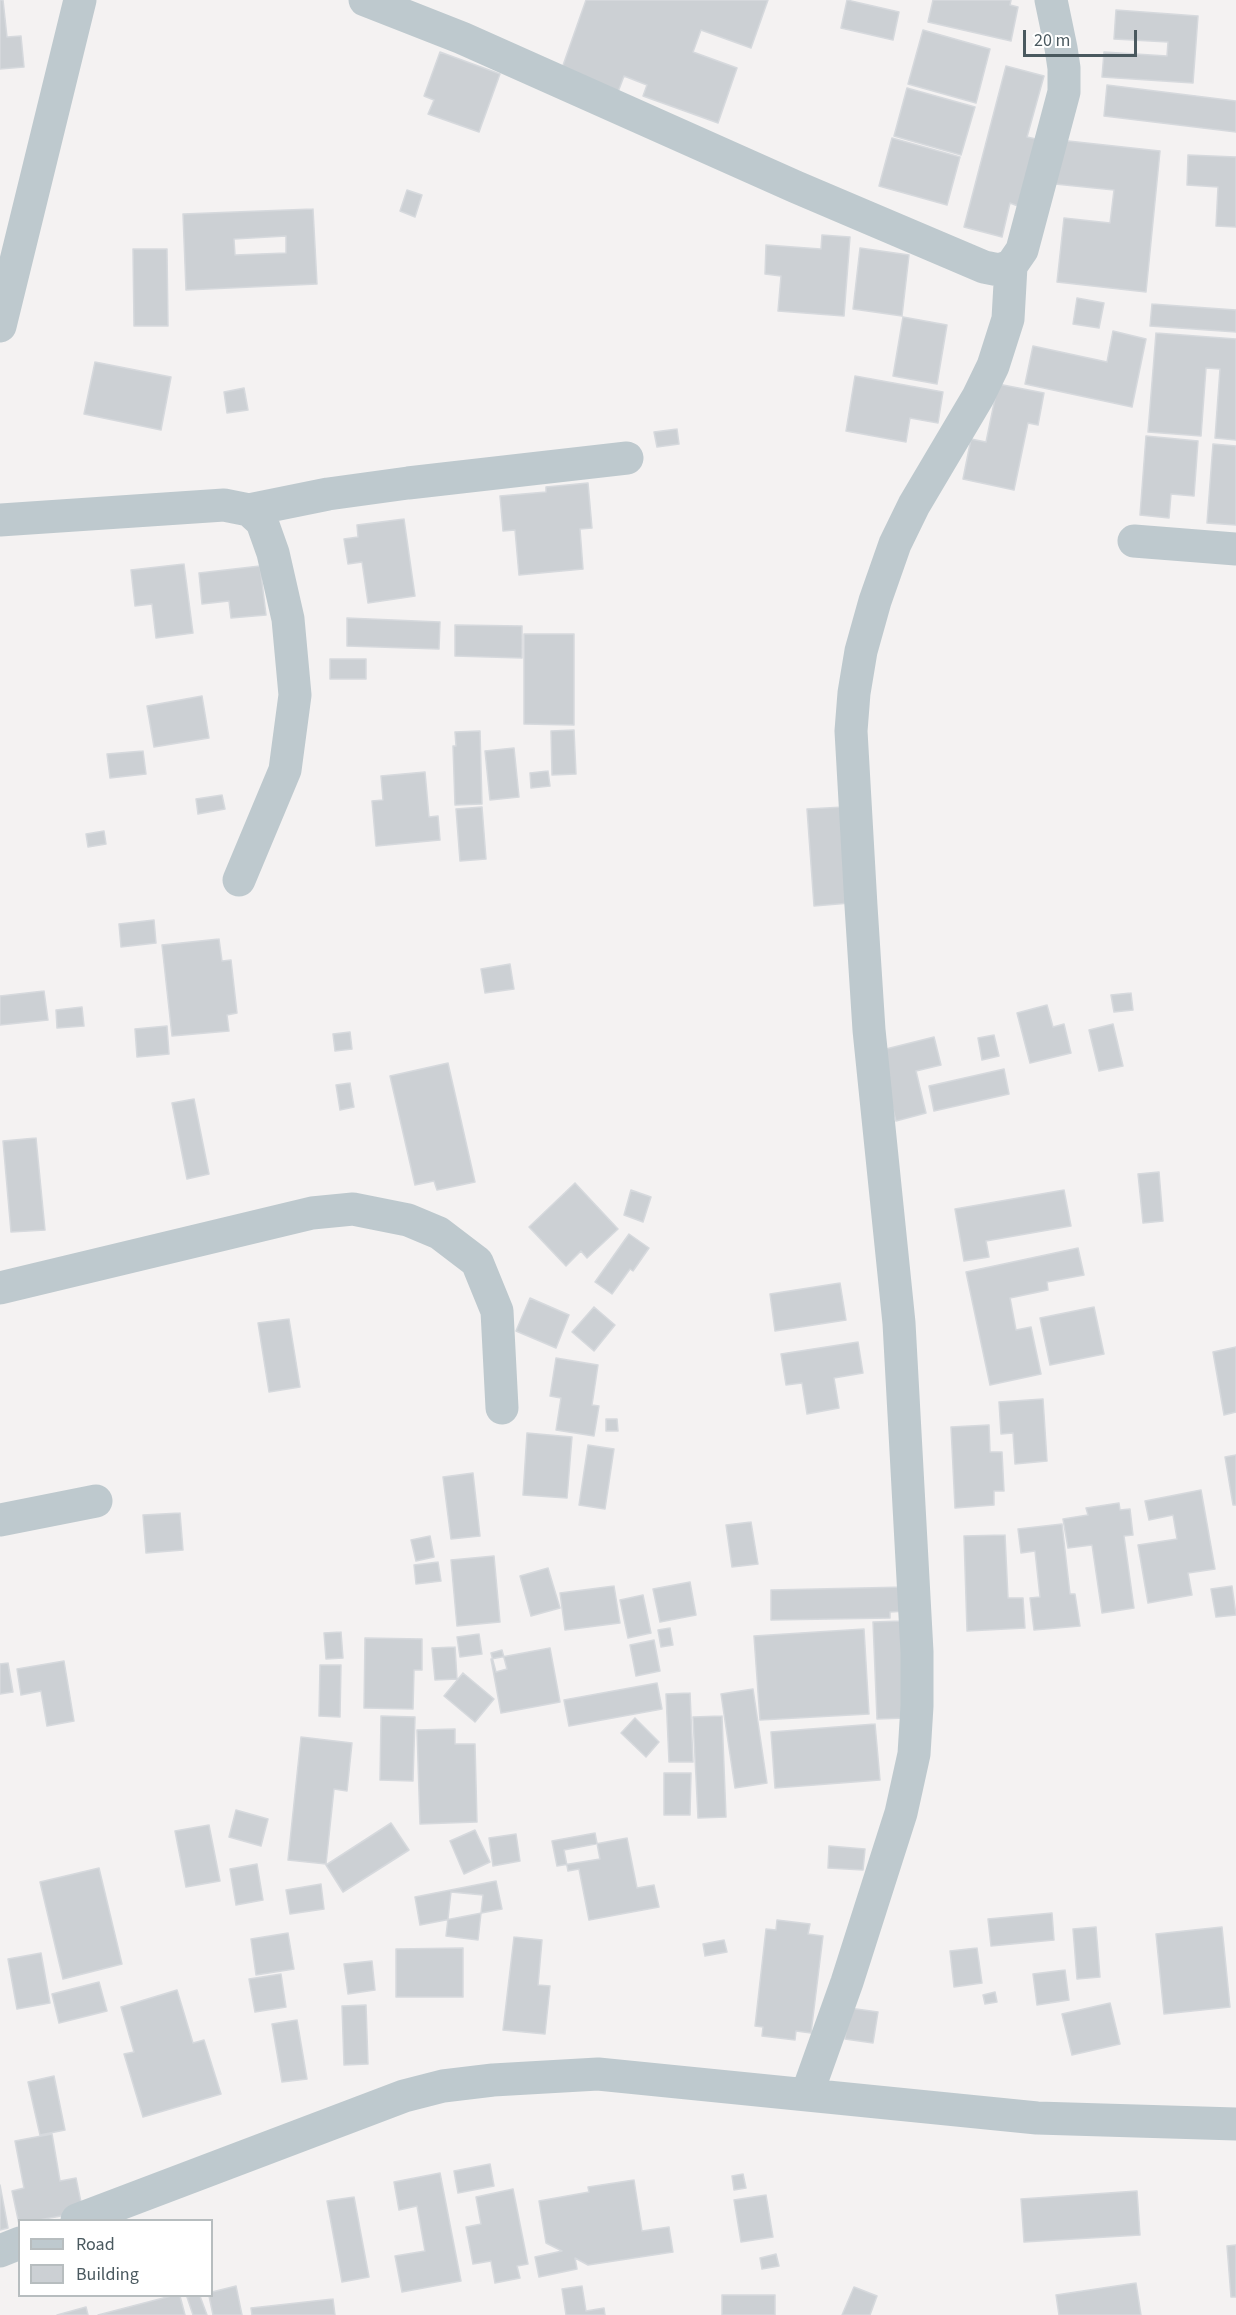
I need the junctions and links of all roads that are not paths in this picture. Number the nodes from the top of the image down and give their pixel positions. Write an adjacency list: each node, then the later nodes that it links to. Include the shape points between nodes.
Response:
1 (81, 0): 5 (street)
2 (365, 0): 4 (street, via 462,38 984,267 999,270)
3 (1051, 0): 4 (street, via 1062,48 1064,92 1022,250)
4 (1011, 266): 16 (street, via 1008,319 993,366 895,544 861,651 854,693 851,731 862,916 870,1040 899,1323 917,1706 914,1754 901,1813)
5 (0, 326)
6 (627, 459): 7 (street, via 408,483)
7 (249, 510): 8 (street, via 224,505); 11 (street, via 262,522 273,553 288,619 295,695 285,770)
8 (0, 519)
9 (1134, 540): 10 (street)
10 (1236, 549)
11 (239, 880)
12 (0, 1288): 13 (street, via 312,1213 353,1209 408,1220 440,1233 477,1262 497,1311)
13 (502, 1408)
14 (96, 1501): 15 (street)
15 (0, 1520)
16 (807, 2094): 17 (street, via 1037,2118); 18 (street, via 598,2074 443,2086 404,2096)
17 (1236, 2124)
18 (80, 2219)
19 (18, 2244): 20 (street)
20 (0, 2251)

